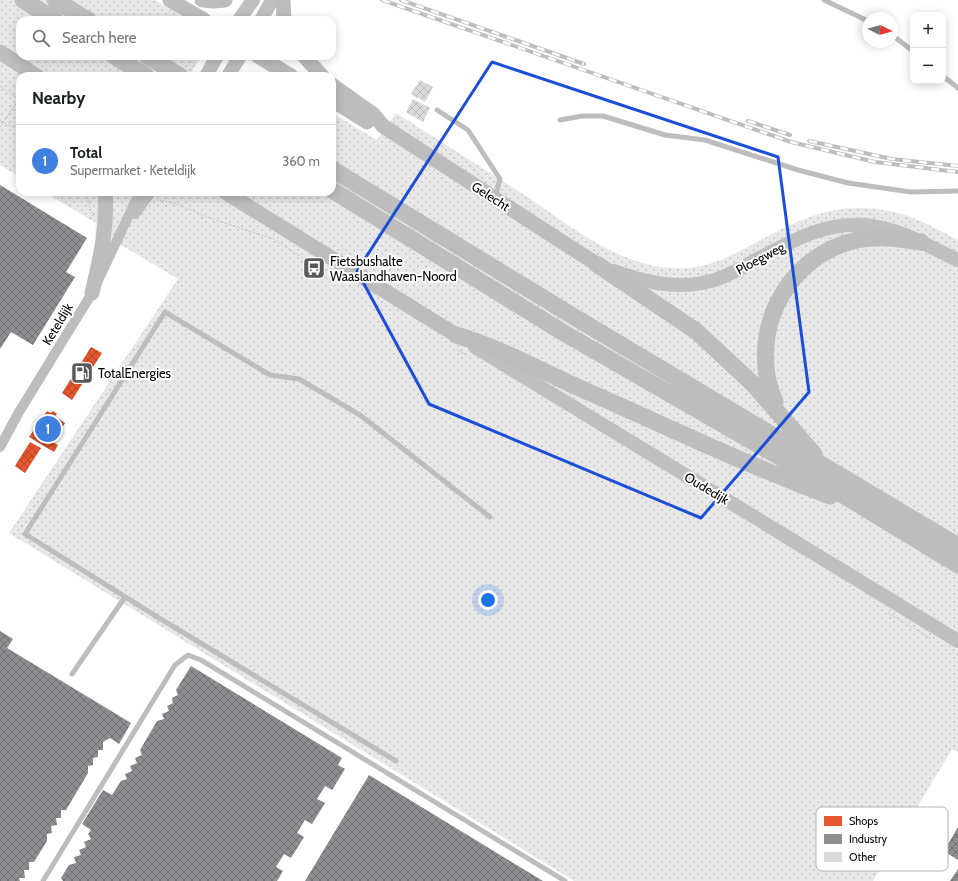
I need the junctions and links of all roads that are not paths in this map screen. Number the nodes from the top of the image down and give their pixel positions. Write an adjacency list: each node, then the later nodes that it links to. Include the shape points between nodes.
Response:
1 (23, 0): 10 (highway)
2 (55, 0): 11 (highway)
3 (170, 0): 12 (main road)
4 (202, 0): 5 (main road)
5 (225, 0)
6 (253, 0): 13 (street)
7 (272, 0): 14 (street)
8 (283, 0): 15 (main road)
9 (824, 0): 16 (lane)
10 (49, 16)
11 (81, 16)
12 (197, 16)
13 (242, 16)
14 (263, 16)
15 (284, 16)
16 (862, 18)
17 (898, 40): 18 (lane)
18 (910, 49)
19 (0, 52): 25 (main road)
20 (120, 60): 26 (highway)
21 (154, 60): 27 (highway)
22 (215, 60): 28 (street)
23 (265, 60): 29 (main road)
24 (308, 60): 30 (main road)
25 (30, 72)
26 (140, 72)
27 (173, 72)
28 (208, 72)
29 (284, 72)
30 (318, 72)
31 (946, 78): 33 (lane)
32 (336, 88): 37 (main road, via 373,114)
33 (958, 88)
34 (336, 102): 37 (main road, via 368,122)
35 (437, 110): 45 (lane, via 468,130 500,179)
36 (560, 120): 39 (lane, via 603,116 665,135 706,140 798,170 855,184 911,192)
37 (383, 126): 45 (main road, Gelecht)
38 (336, 171): 56 (highway)
39 (958, 191)
40 (336, 192): 57 (highway, via 564,333 802,470)
41 (105, 196): 50 (main road, via 105,231)
42 (138, 196): 47 (street, Keteldijk)
43 (154, 196): 47 (street, Keteldijk, via 134,215)
44 (231, 196): 51 (main road)
45 (495, 198): 49 (main road, Gelecht)
46 (920, 242): 48 (street, Ploegweg); 49 (street, Ploegweg, via 894,230 876,226 829,227 791,241 717,280 683,285 654,284); 52 (highway, via 880,238 857,240 819,257 790,282 772,315 765,339 768,386)
47 (114, 248): 50 (street, Keteldijk)
48 (958, 260)
49 (598, 265): 52 (highway, via 696,331)
50 (92, 293): 53 (street, Keteldijk)
51 (455, 342): 57 (highway, via 484,343 713,447); 62 (street, Oudedijk)
52 (779, 411): 56 (highway)
53 (19, 412): 54 (street, Keteldijk); 55 (street, Keteldijk)
54 (0, 437)
55 (0, 447)
56 (824, 465): 59 (highway)
57 (866, 510): 60 (highway)
58 (490, 517): 61 (lane, via 360,415 298,379 270,375 165,312 25,534)
59 (958, 546)
60 (958, 565)
61 (125, 597): 63 (lane); 64 (lane)
62 (955, 646)
63 (72, 674)
64 (396, 761)
65 (43, 881): 66 (lane, via 175,665 188,655 194,656)
66 (564, 881)

